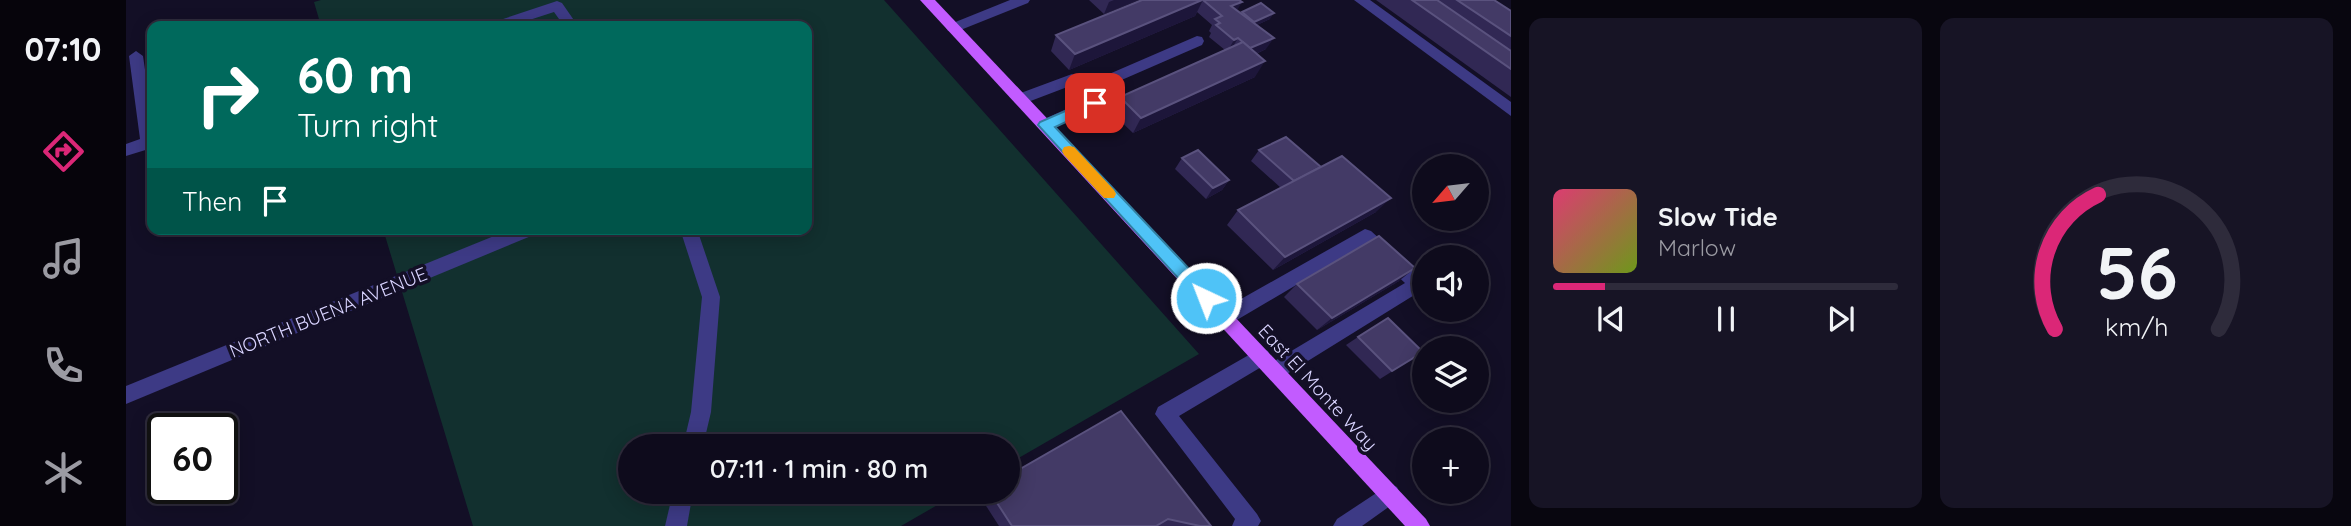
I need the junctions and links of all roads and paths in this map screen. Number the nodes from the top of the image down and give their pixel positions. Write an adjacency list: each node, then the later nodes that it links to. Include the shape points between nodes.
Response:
1 (928, 0): 6 (main road, East El Monte Way)
2 (1023, 0): 6 (street)
3 (1361, 0): 11 (street)
4 (511, 21): 5 (street, via 557,6)
5 (568, 21)
6 (953, 27): 10 (main road, East El Monte Way)
7 (1197, 41): 9 (street)
8 (136, 56): 12 (street)
9 (1083, 91): 10 (street, via 1072,79); 13 (street, via 1095,103)
10 (1020, 99): 13 (main road, East El Monte Way)
11 (1511, 110)
12 (147, 124)
13 (1045, 125): 18 (main road, East El Monte Way)
14 (147, 143): 15 (street)
15 (126, 150)
16 (515, 235): 21 (street, NORTH BUENA AVENUE)
17 (690, 235): 22 (street, via 710,297)
18 (1224, 317): 19 (main road, East El Monte Way); 20 (street, via 1365,236 1418,284)
19 (1261, 356): 20 (main road, East El Monte Way); 26 (street, via 1165,414 1251,521)
20 (1275, 372): 23 (main road, East El Monte Way)
21 (126, 395)
22 (696, 434)
23 (1390, 494): 27 (street); 28 (main road, East El Monte Way)
24 (681, 504): 25 (street)
25 (676, 526)
26 (1243, 526)
27 (1344, 526)
28 (1419, 526)

